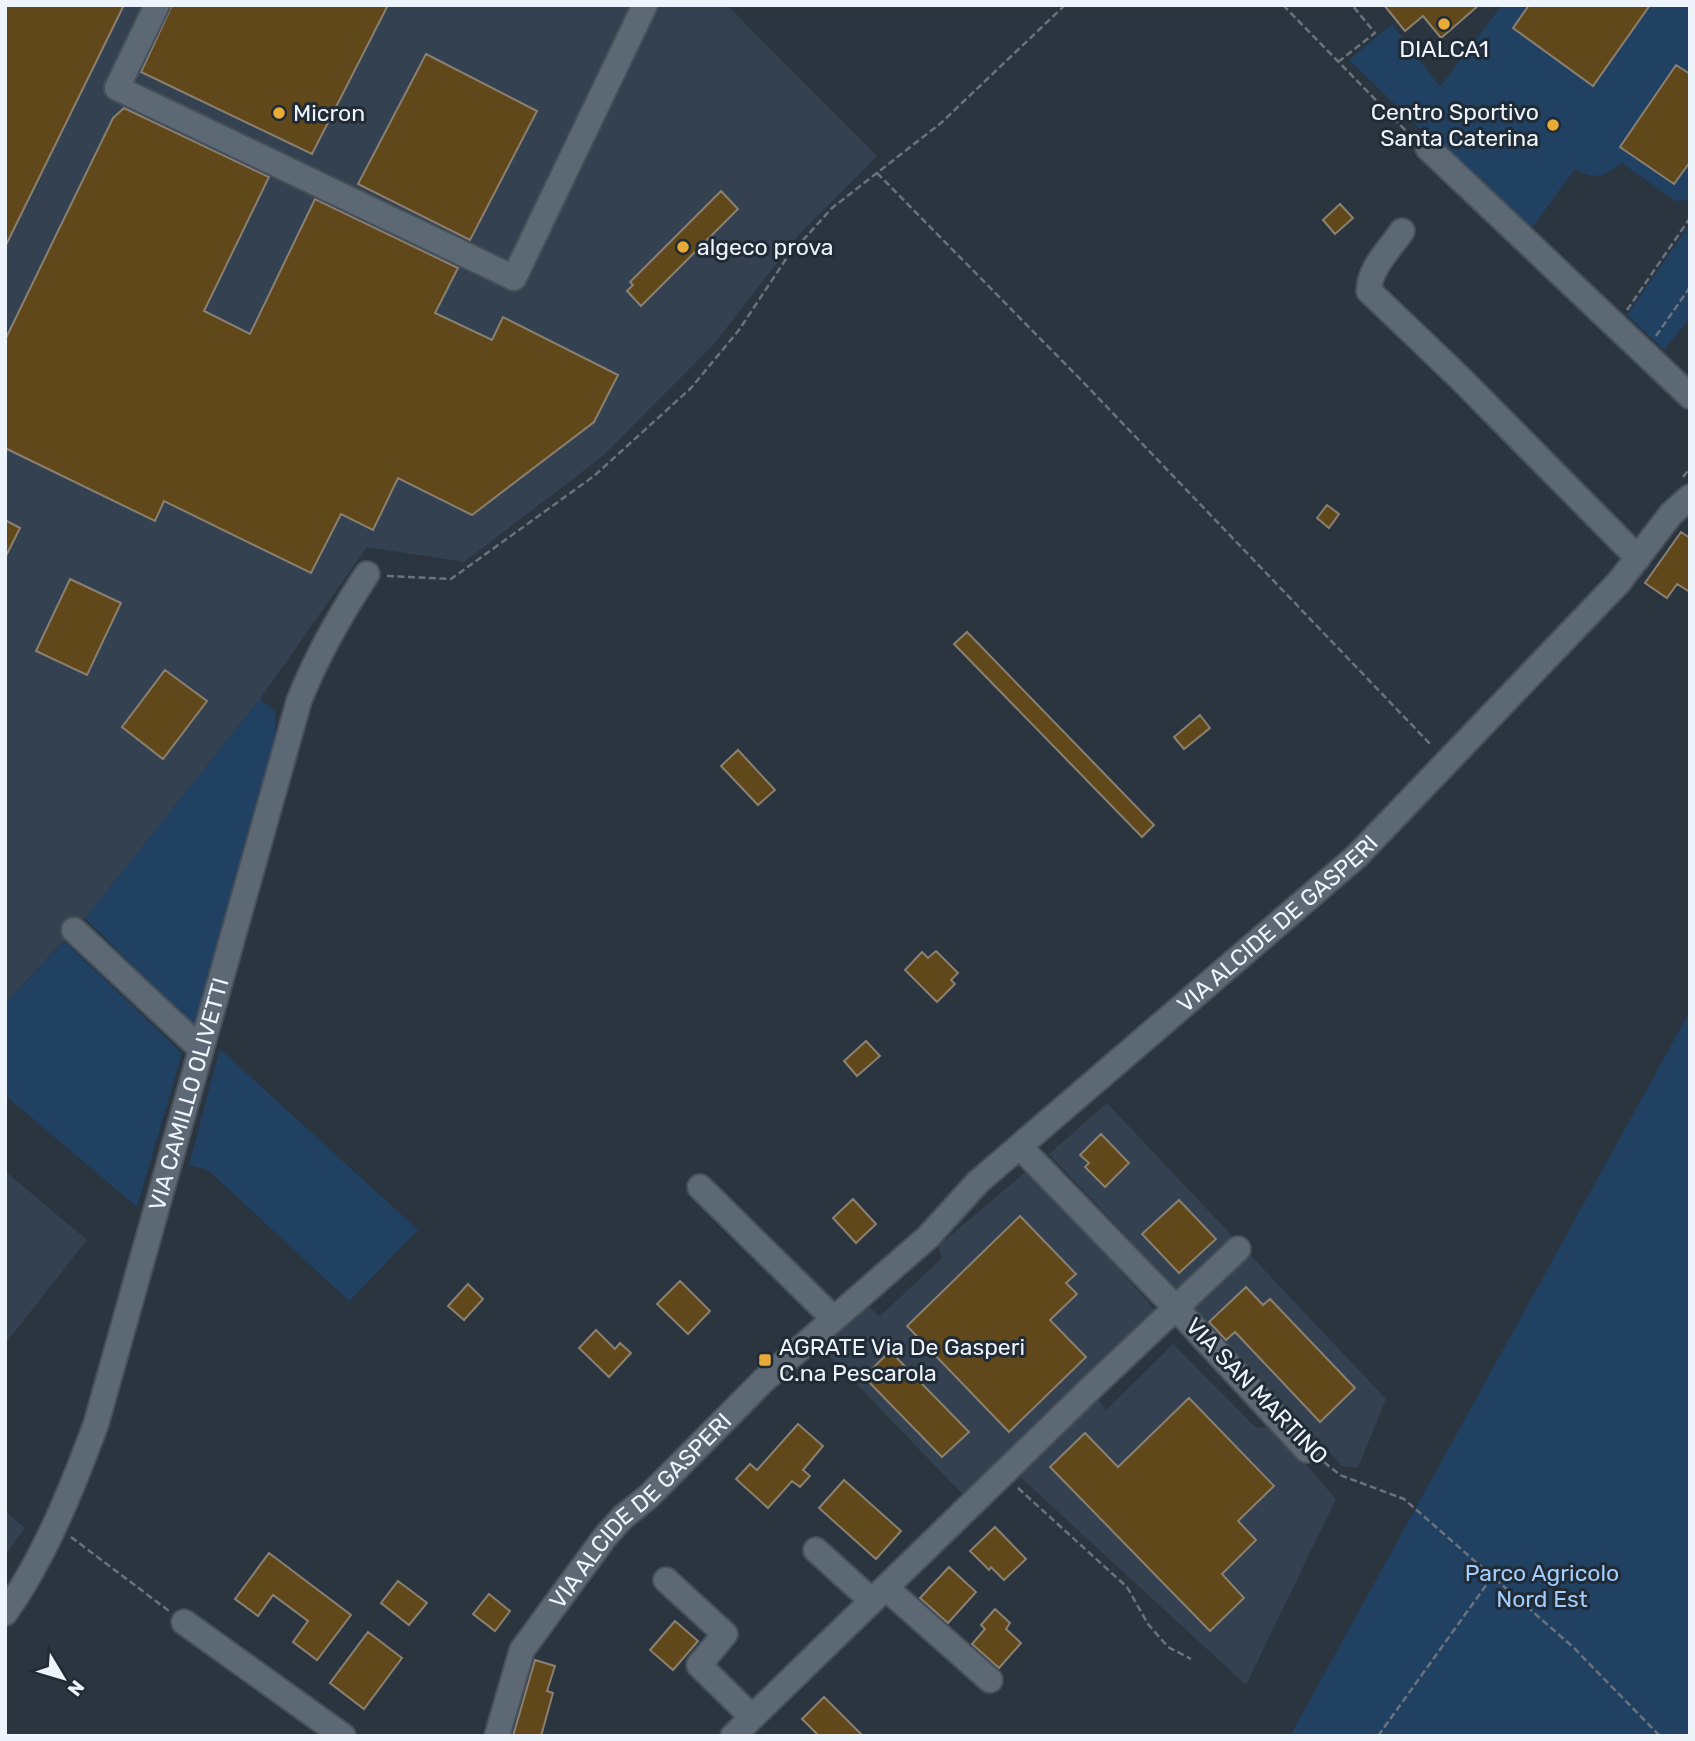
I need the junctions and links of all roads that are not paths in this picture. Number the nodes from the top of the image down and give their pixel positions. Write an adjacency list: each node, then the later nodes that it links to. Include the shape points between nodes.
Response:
1 (157, 5): 2 (street, via 117,88 514,278)
2 (645, 5)
3 (1428, 148): 5 (street)
4 (1402, 231): 9 (street, via 1377,265 1369,290)
5 (1690, 396)
6 (1690, 485): 8 (street)
7 (1690, 497): 8 (street, VIA ALCIDE DE GASPERI)
8 (1671, 514): 9 (street, VIA ALCIDE DE GASPERI)
9 (1638, 558): 13 (street, VIA ALCIDE DE GASPERI, via 1357,856)
10 (367, 574): 12 (street, VIA CAMILLO OLIVETTI, via 313,663 299,701)
11 (74, 930): 12 (street)
12 (201, 1049): 22 (street, VIA CAMILLO OLIVETTI, via 96,1424 68,1495)
13 (1020, 1147): 16 (street, VIA SAN MARTINO); 17 (street, VIA ALCIDE DE GASPERI, via 978,1182 928,1237)
14 (700, 1187): 17 (street)
15 (1238, 1249): 16 (street, VIA SAN MARTINO)
16 (1176, 1308): 18 (street, VIA SAN MARTINO); 21 (street, VIA SAN MARTINO)
17 (833, 1318): 27 (street, VIA ALCIDE DE GASPERI, via 605,1537 522,1650)
18 (1307, 1450)
19 (816, 1550): 21 (street)
20 (666, 1580): 25 (street, via 725,1634 699,1665)
21 (879, 1594): 24 (street); 25 (street, VIA SAN MARTINO)
22 (5, 1613)
23 (184, 1622): 26 (street)
24 (990, 1680)
25 (752, 1717): 28 (street, VIA SAN MARTINO)
26 (343, 1736)
27 (497, 1736)
28 (733, 1736)

